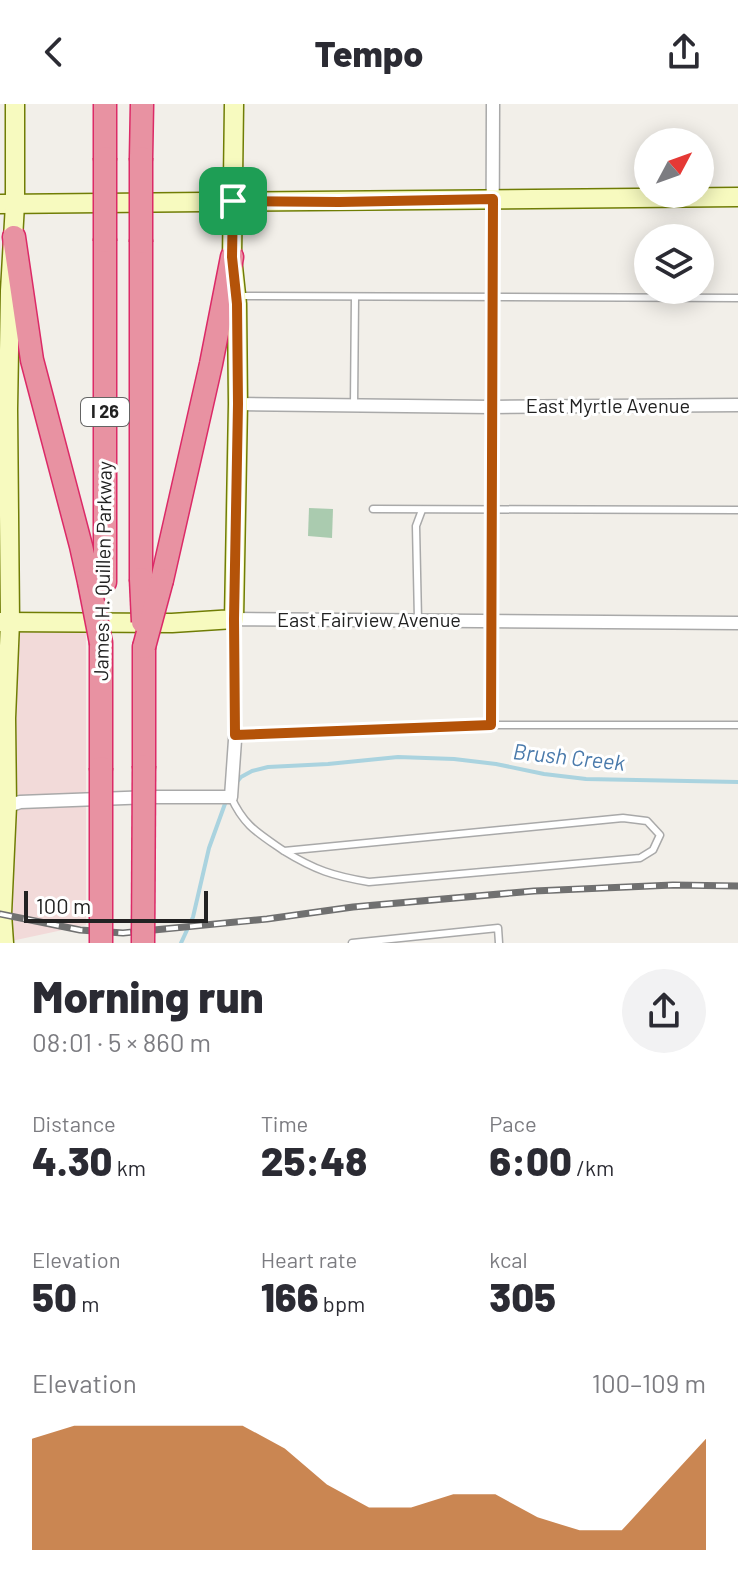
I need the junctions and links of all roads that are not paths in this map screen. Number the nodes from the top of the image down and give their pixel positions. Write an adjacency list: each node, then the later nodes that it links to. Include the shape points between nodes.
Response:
1 (15, 104): 9 (street)
2 (105, 104): 28 (highway, James H. Quillen Parkway / I 26, bridge)
3 (142, 104): 27 (highway, James H. Quillen Parkway / I 26, bridge)
4 (234, 104): 8 (street)
5 (493, 104): 7 (street)
6 (738, 197): 7 (street)
7 (493, 199): 8 (street); 14 (street)
8 (233, 201): 9 (street); 11 (street)
9 (8, 204): 10 (street)
10 (14, 237): 16 (street); 28 (highway, via 32,360 81,546)
11 (232, 257): 12 (street); 27 (highway, via 211,364)
12 (236, 296): 13 (lane); 17 (street)
13 (355, 297): 14 (lane); 18 (lane)
14 (493, 298): 15 (lane); 20 (street)
15 (738, 298)
16 (5, 312): 21 (street)
17 (238, 404): 18 (street, East Myrtle Avenue); 29 (street)
18 (354, 405): 20 (street, East Myrtle Avenue)
19 (738, 405): 20 (street, East Myrtle Avenue)
20 (492, 407): 24 (street)
21 (4, 409): 22 (street)
22 (4, 446): 32 (street)
23 (373, 509): 25 (lane)
24 (492, 509): 25 (lane); 26 (lane); 31 (street)
25 (422, 510): 30 (lane, via 416,526)
26 (738, 510)
27 (151, 579): 44 (highway, bridge, via 144,655)
28 (97, 582): 43 (highway, James H. Quillen Parkway / I 26, bridge, via 105,614)
29 (234, 619): 30 (street, East Fairview Avenue); 32 (street, East Fairview Avenue); 37 (street)
30 (418, 620): 31 (street, East Fairview Avenue)
31 (491, 621): 33 (street, East Fairview Avenue); 35 (street)
32 (5, 622): 34 (street)
33 (738, 623)
34 (3, 719): 39 (street)
35 (491, 725): 36 (lane); 37 (lane)
36 (738, 725)
37 (235, 735): 38 (street)
38 (231, 797): 39 (street, via 92,798 20,802); 40 (lane, via 251,828)
39 (3, 808): 41 (street)
40 (284, 851): 40 (lane, via 623,818 647,821 660,835 653,850 640,858 369,882 334,876)
41 (1, 918): 42 (street)
42 (4, 943)
43 (101, 943)
44 (143, 943)
45 (352, 943): 46 (lane, via 498,928)
46 (499, 943)

